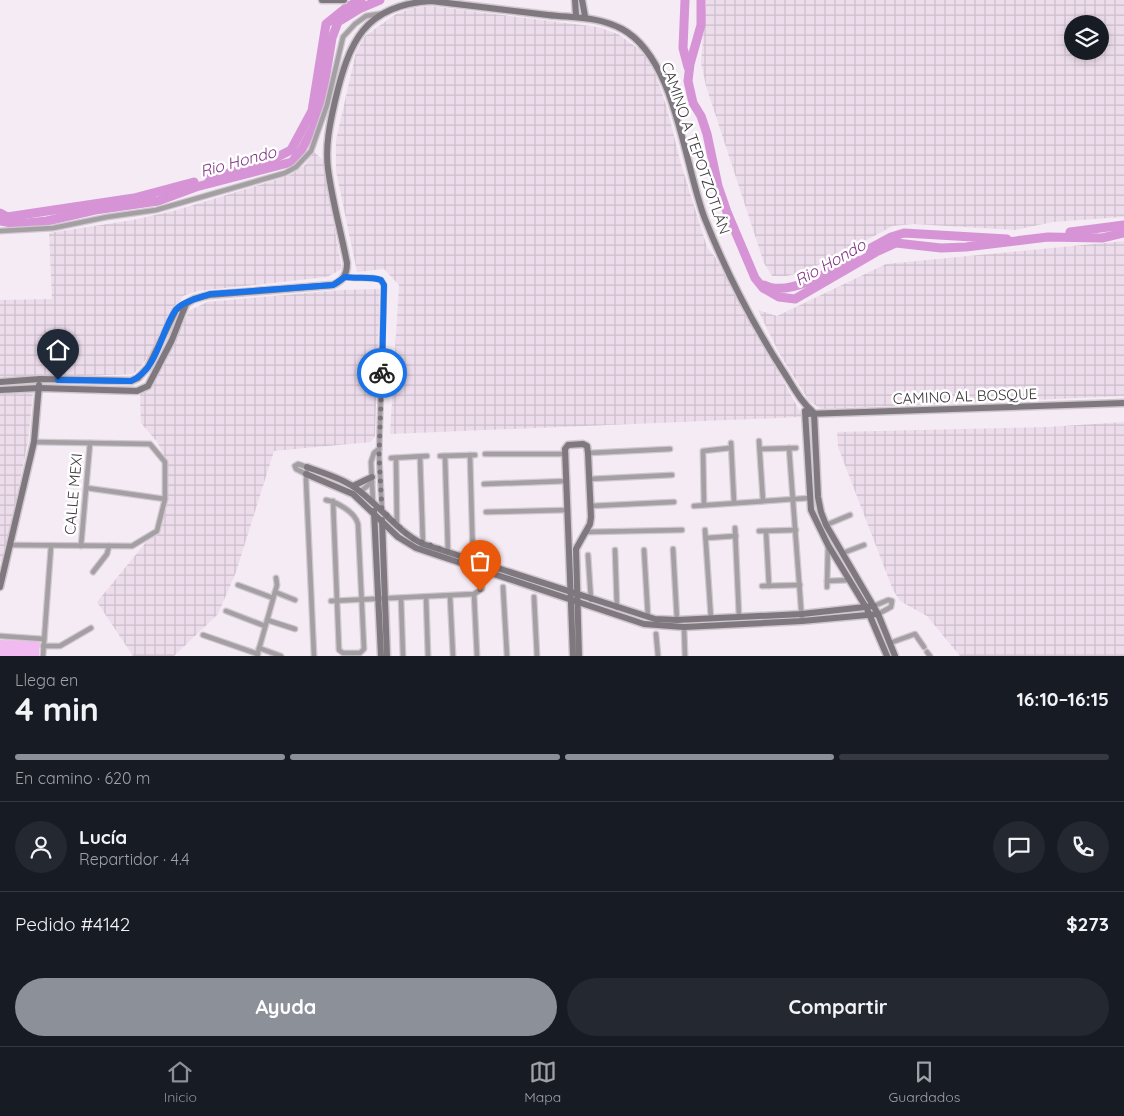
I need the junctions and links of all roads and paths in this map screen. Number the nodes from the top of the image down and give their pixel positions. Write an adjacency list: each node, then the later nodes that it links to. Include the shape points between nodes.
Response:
1 (322, 0): 2 (main road)
2 (344, 0)
3 (579, 3): 5 (main road); 6 (main road)
4 (385, 13): 5 (main road, CAMINO A TEPOTZOTLÁN, via 412,2 431,1); 7 (street, via 366,16 343,37 327,105 311,151 296,168 156,210 53,228); 8 (main road, CAMINO A TEPOTZOTLÁN, via 364,29 351,46 329,128 328,169 347,263)
5 (576, 15): 6 (main road, CAMINO A TEPOTZOTLÁN)
6 (585, 16): 15 (main road, CAMINO A TEPOTZOTLÁN, via 622,29 646,49 655,62 664,81 708,226 762,337)
7 (0, 232)
8 (345, 277): 9 (main road, via 333,285 210,294); 23 (street, via 360,280 376,278 384,285)
9 (186, 304): 10 (main road, via 176,310 143,374 131,381); 12 (main road, via 148,386 137,391)
10 (40, 379): 11 (main road); 12 (main road)
11 (0, 382)
12 (39, 388): 13 (main road); 19 (main road)
13 (0, 390)
14 (1124, 403): 16 (main road, CAMINO AL BOSQUE)
15 (804, 404): 16 (main road, CAMINO A TEPOTZOTLÁN); 17 (main road, CAMINO A TEPOTZOTLÁN)
16 (814, 413): 17 (main road, CAMINO AL BOSQUE); 42 (main road, CAMINO A TEPOTZOTLÁN)
17 (806, 414): 45 (main road, CAMINO A TEPOTZOTLÁN)
18 (759, 441): 25 (street)
19 (34, 442): 20 (street); 74 (main road)
20 (90, 443): 40 (street, CALLE MEXI); 43 (street, via 150,444 165,462)
21 (789, 448): 22 (street); 25 (street); 44 (street)
22 (796, 448)
23 (379, 449): 35 (street, via 372,456); 55 (street)
24 (670, 449): 26 (street)
25 (760, 449): 48 (street)
26 (588, 453): 28 (main road, via 586,445 576,444 566,446); 36 (main road)
27 (485, 454): 28 (street)
28 (566, 454): 37 (main road)
29 (470, 455): 30 (street); 84 (street, via 443,456); 87 (street)
30 (475, 455)
31 (427, 456): 32 (street)
32 (420, 457): 62 (street, via 394,458); 73 (street)
33 (307, 470): 39 (main road); 58 (main road, via 344,488); 113 (street)
34 (672, 475): 36 (street)
35 (372, 479): 39 (main road); 41 (street); 49 (street)
36 (589, 479): 53 (main road)
37 (567, 481): 38 (street); 56 (main road)
38 (484, 484)
39 (353, 486): 41 (main road)
40 (87, 488): 43 (street); 79 (street, CALLE MEXI)
41 (360, 492): 49 (main road)
42 (818, 497): 45 (main road); 61 (main road, CAMINO A TEPOTZOTLÁN)
43 (165, 498): 80 (street, via 157,531 132,546)
44 (793, 498): 45 (street); 48 (street); 66 (street)
45 (810, 498): 76 (main road, CAMINO A TEPOTZOTLÁN, via 816,522)
46 (326, 500): 47 (street)
47 (333, 501): 110 (street, via 357,519); 112 (street)
48 (763, 501): 51 (street)
49 (373, 502): 55 (main road); 58 (main road)
50 (674, 502): 53 (street)
51 (734, 502): 52 (street); 52 (street, via 731,446 703,451)
52 (704, 504): 54 (street)
53 (590, 506): 67 (main road, via 590,524)
54 (694, 506)
55 (382, 510): 60 (main road); 62 (main road)
56 (568, 510): 57 (street); 105 (main road)
57 (486, 512)
58 (374, 513): 60 (main road); 108 (main road)
59 (850, 515): 61 (street)
60 (382, 521): 71 (main road); 75 (main road)
61 (826, 525): 85 (main road, CAMINO A TEPOTZOTLÁN)
62 (398, 527): 73 (main road)
63 (735, 528): 70 (street)
64 (682, 530): 67 (street)
65 (706, 530): 72 (street)
66 (796, 530): 69 (street); 93 (street)
67 (586, 532): 105 (main road, via 576,550)
68 (759, 532): 69 (street)
69 (766, 532): 96 (street)
70 (736, 536): 72 (street); 120 (street)
71 (398, 537): 75 (main road); 88 (main road, via 424,552)
72 (706, 538): 123 (street)
73 (423, 544): 84 (main road)
74 (10, 545): 78 (street); 97 (main road)
75 (383, 545): 108 (main road)
76 (828, 545): 91 (main road, CAMINO A TEPOTZOTLÁN); 92 (street)
77 (864, 545): 85 (street)
78 (51, 546): 79 (street); 135 (street)
79 (82, 546): 80 (street)
80 (109, 546): 89 (street)
81 (674, 549): 125 (street)
82 (614, 550): 116 (street)
83 (644, 550): 121 (street)
84 (448, 552): 87 (main road)
85 (843, 553): 115 (main road, CAMINO A TEPOTZOTLÁN)
86 (588, 555): 111 (street)
87 (473, 560): 88 (main road)
88 (482, 567): 101 (street, via 482,589); 105 (main road)
89 (93, 572)
90 (276, 578): 100 (street)
91 (850, 580): 92 (street); 115 (main road, CAMINO A TEPOTZOTLÁN)
92 (827, 581): 99 (street)
93 (800, 585): 96 (street); 122 (street)
94 (238, 586): 106 (street)
95 (762, 586): 96 (street)
96 (769, 586)
97 (0, 587)
98 (503, 587): 150 (street)
99 (827, 587)
100 (275, 592): 106 (street); 109 (street)
101 (474, 594): 102 (street); 149 (street)
102 (450, 596): 103 (street); 148 (street)
103 (426, 597): 107 (street); 147 (street)
104 (534, 597): 151 (street)
105 (574, 597): 111 (main road); 126 (main road); 152 (main road); 153 (main road)
106 (273, 598): 124 (street)
107 (401, 598): 108 (street); 146 (street)
108 (381, 599): 110 (street); 144 (main road); 145 (main road)
109 (295, 600)
110 (361, 600): 112 (street); 112 (street, via 363,651 343,653 339,650)
111 (591, 600): 116 (main road)
112 (334, 601)
113 (312, 602): 114 (street); 143 (street)
114 (320, 602)
115 (871, 607): 118 (main road, CAMINO A TEPOTZOTLÁN); 118 (street, via 892,601 892,607); 119 (main road, CAMINO A TEPOTZOTLÁN); 122 (main road)
116 (617, 608): 121 (main road)
117 (226, 611): 128 (street)
118 (878, 614): 119 (main road); 136 (main road, CAMINO A TEPOTZOTLÁN)
119 (871, 616): 122 (main road); 156 (main road, CAMINO A TEPOTZOTLÁN)
120 (739, 617): 122 (main road); 123 (main road)
121 (648, 618): 126 (main road)
122 (802, 618): 127 (main road)
123 (711, 619): 127 (main road)
124 (267, 620): 128 (street); 131 (street)
125 (677, 620): 126 (main road); 127 (main road)
126 (655, 623): 129 (main road)
127 (700, 623): 129 (main road)
128 (265, 626): 139 (street)
129 (684, 627): 155 (street)
130 (91, 628): 137 (street, via 60,646)
131 (295, 629)
132 (203, 634): 140 (street)
133 (656, 634): 154 (street)
134 (0, 636): 135 (street)
135 (44, 638): 137 (street)
136 (890, 643): 138 (street, via 915,634); 157 (main road, CAMINO A TEPOTZOTLÁN)
137 (44, 646): 141 (street)
138 (924, 646)
139 (259, 648): 140 (street); 142 (street)
140 (257, 655)
141 (43, 656)
142 (281, 656)
143 (314, 656)
144 (381, 656)
145 (387, 656)
146 (403, 656)
147 (428, 656)
148 (453, 656)
149 (477, 656)
150 (506, 656)
151 (537, 656)
152 (573, 656)
153 (579, 656)
154 (658, 656)
155 (685, 656)
156 (886, 656)
157 (895, 656)

